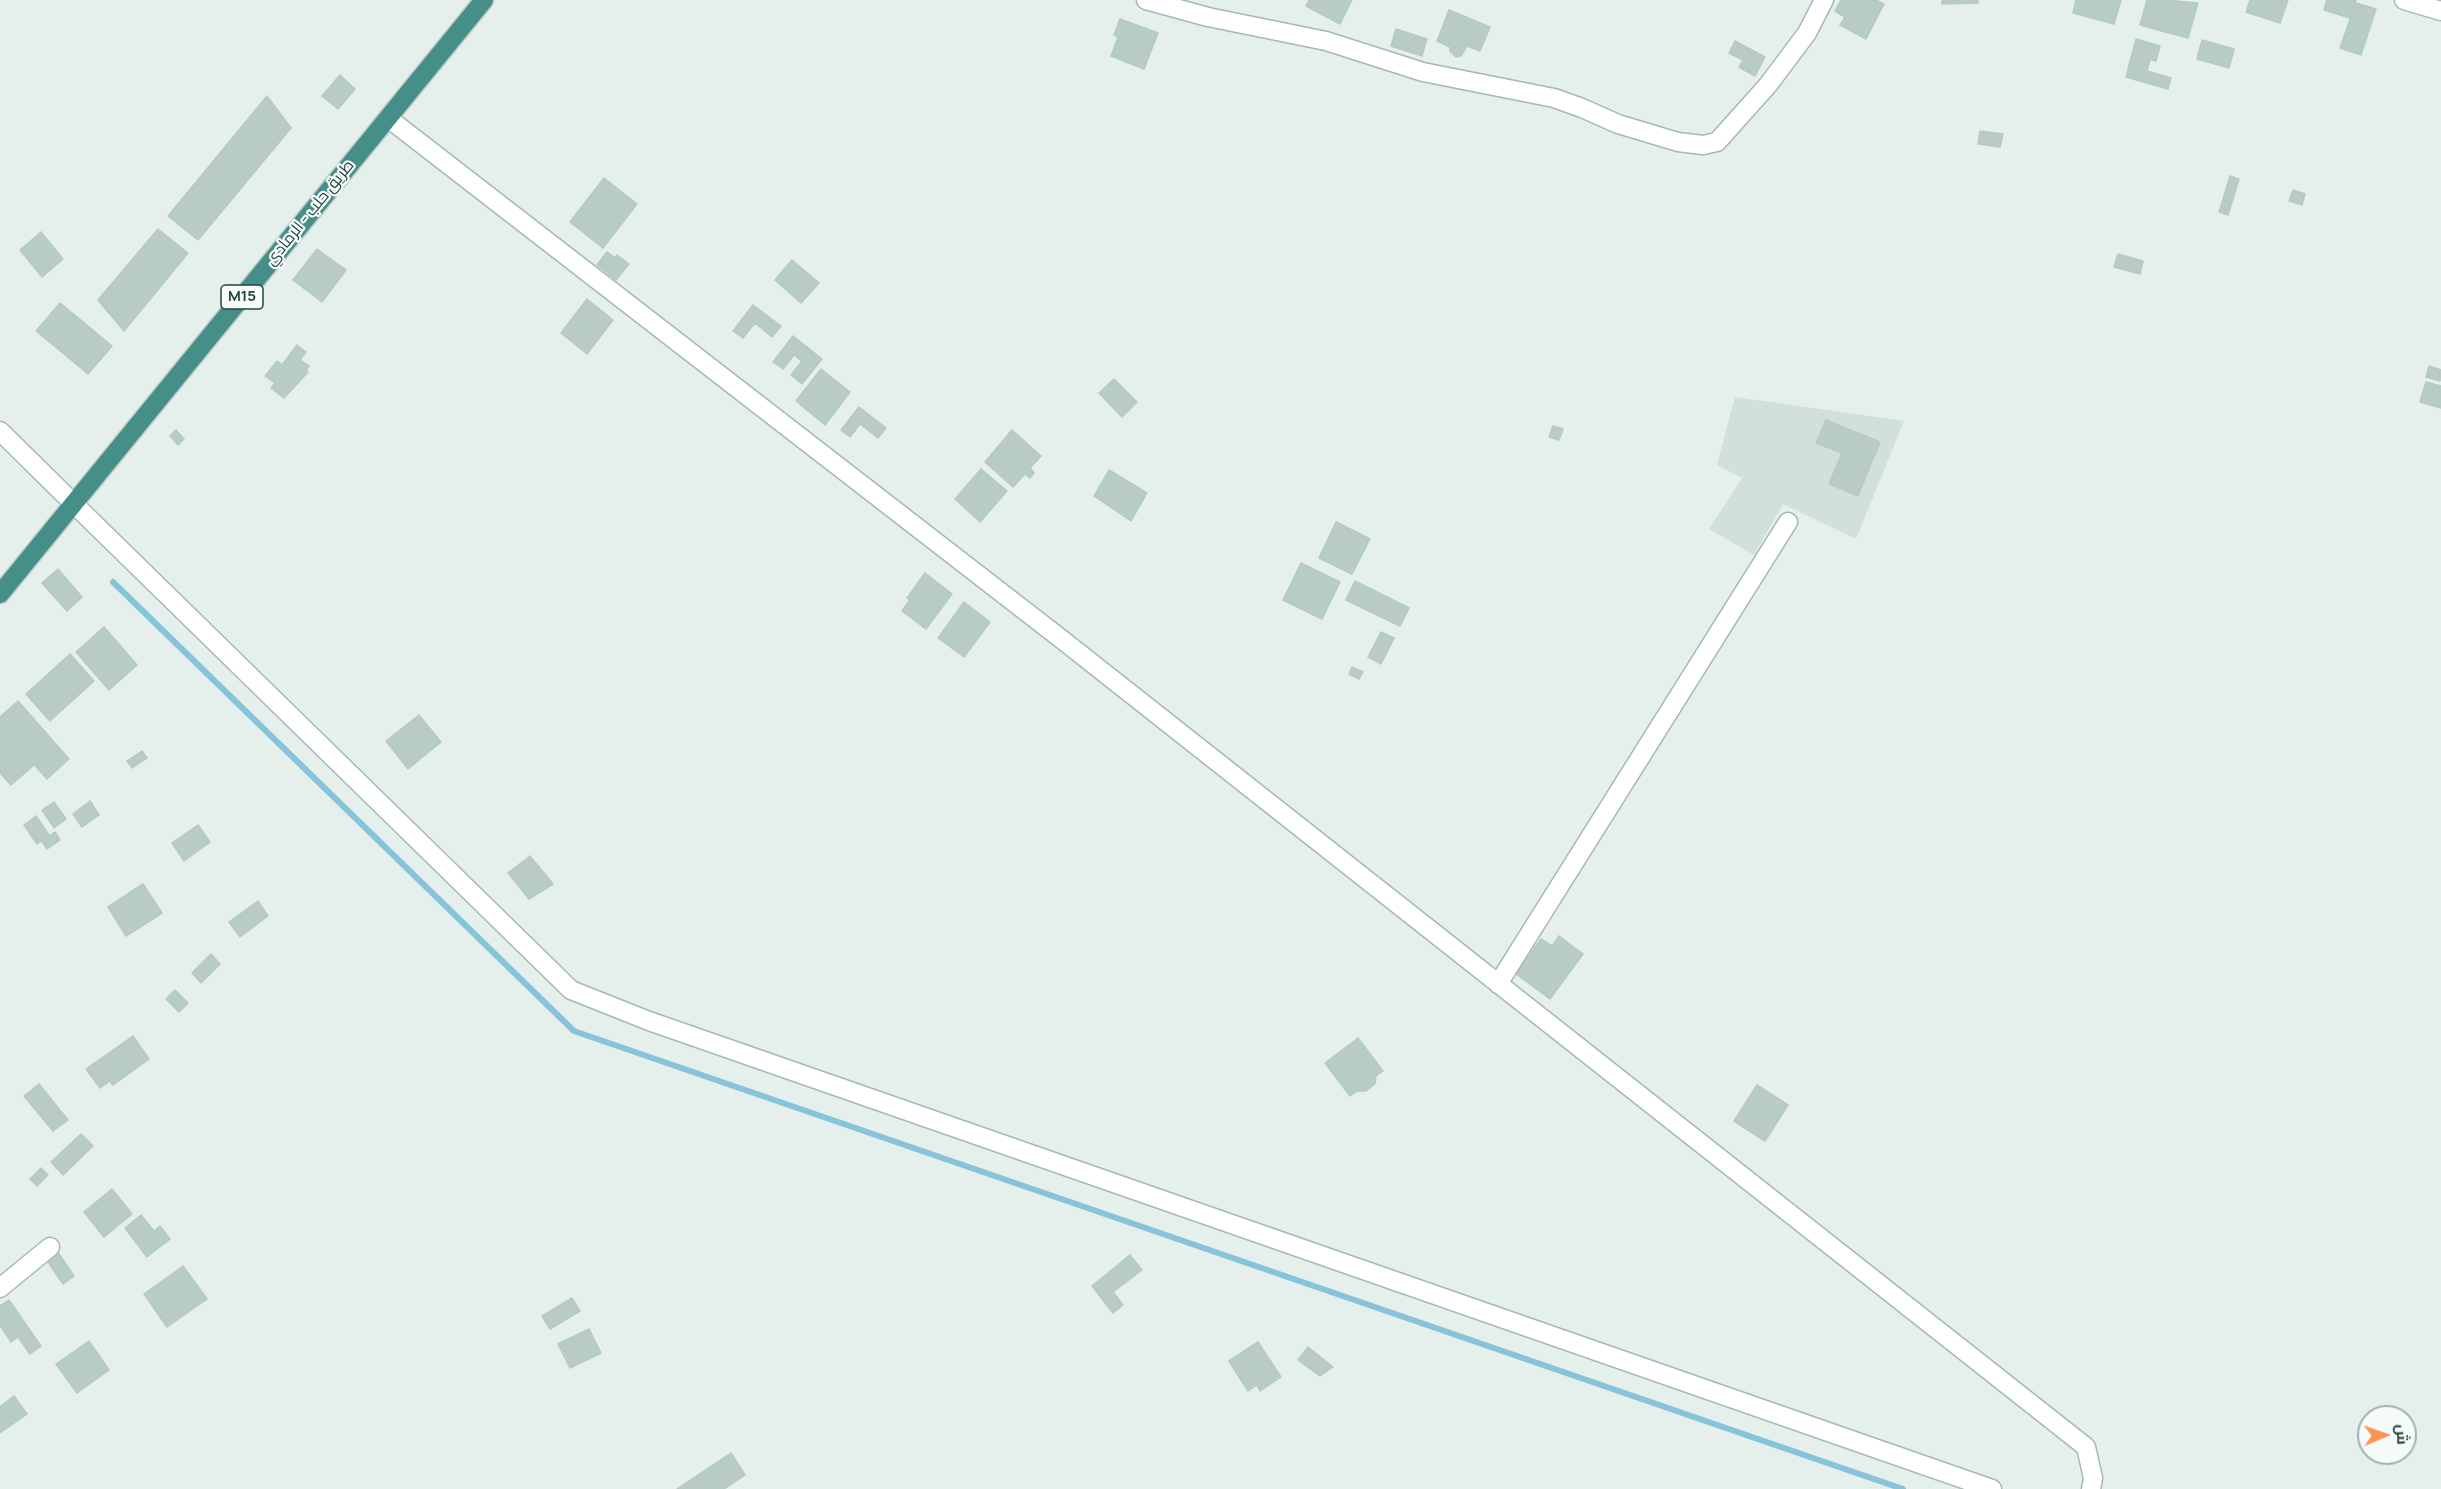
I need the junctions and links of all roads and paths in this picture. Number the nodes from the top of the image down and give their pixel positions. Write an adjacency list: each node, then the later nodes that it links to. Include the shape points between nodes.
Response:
1 (484, 0): 6 (highway, طريق حلب - الرمادي / M15)
2 (1146, 0): 3 (street, via 1326,41 1423,72 1554,98 1617,124 1678,142 1703,145 1717,142 1768,85 1807,33)
3 (1824, 0)
4 (2404, 0): 5 (street)
5 (2441, 11)
6 (388, 118): 8 (highway, طريق حلب - الرمادي / M15); 11 (street, via 1060,638)
7 (0, 431): 8 (street)
8 (74, 504): 10 (highway, طريق حلب - الرمادي / M15); 14 (street, via 571,990 649,1021)
9 (1788, 522): 11 (street)
10 (0, 594)
11 (1498, 984): 15 (street, via 2086,1447 2093,1478)
12 (50, 1247): 13 (street)
13 (0, 1288)
14 (1992, 1489)
15 (2091, 1489)

